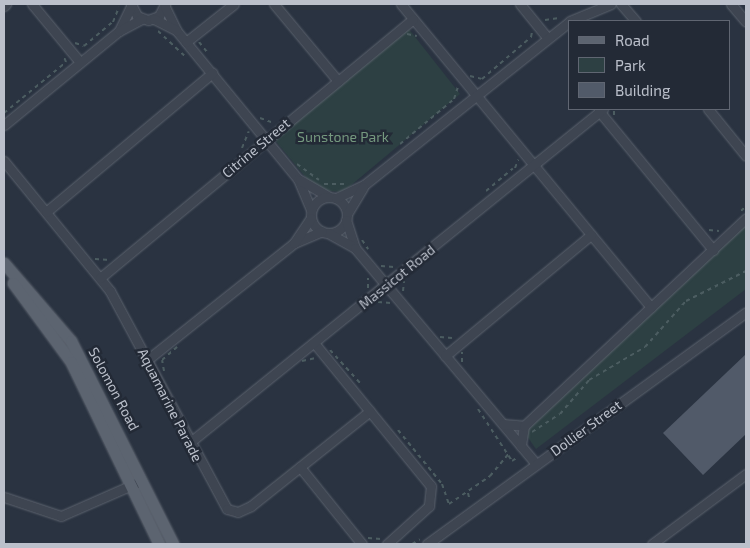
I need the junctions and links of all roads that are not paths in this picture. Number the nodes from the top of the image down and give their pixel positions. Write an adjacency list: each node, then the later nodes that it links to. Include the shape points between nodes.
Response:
1 (32, 4): 21 (street, via 72,45)
2 (234, 4): 20 (street)
3 (274, 4): 23 (street)
4 (401, 4): 12 (street)
5 (520, 4): 19 (street)
6 (611, 4): 13 (street)
7 (621, 4): 14 (street)
8 (731, 4): 15 (street)
9 (131, 5): 11 (street); 18 (street)
10 (165, 5): 16 (street); 17 (street)
11 (142, 19): 16 (street); 18 (street)
12 (413, 19): 23 (street, Citrine Street, via 404,31); 24 (street)
13 (569, 19): 19 (street)
14 (635, 20)
15 (746, 22)
16 (154, 23): 17 (street)
17 (176, 30): 20 (street)
18 (119, 31): 21 (street)
19 (546, 36): 24 (street)
20 (186, 42): 22 (street)
21 (80, 62): 27 (street)
22 (212, 73): 28 (street); 35 (street)
23 (338, 81): 28 (street, Citrine Street)
24 (476, 95): 31 (street); 33 (street)
25 (601, 110): 31 (street, Massicot Road); 43 (street)
26 (709, 110): 29 (street)
27 (4, 125)
28 (266, 139): 32 (street); 46 (street, Citrine Street)
29 (746, 156)
30 (4, 161): 35 (street, Aquamarine Parade)
31 (533, 166): 40 (street); 47 (street, Massicot Road, via 397,271)
32 (298, 179): 34 (street); 36 (street)
33 (364, 185): 34 (street); 38 (street)
34 (332, 197): 36 (street); 38 (street)
35 (46, 212): 46 (street, Aquamarine Parade)
36 (311, 214): 39 (street); 41 (street)
37 (743, 215): 43 (street)
38 (347, 217): 39 (street, via 339,229); 42 (street)
39 (325, 232): 41 (street); 42 (street)
40 (591, 235): 48 (street); 51 (street, via 460,349)
41 (294, 243): 52 (street)
42 (355, 248): 47 (street)
43 (713, 250): 48 (street)
44 (4, 264): 61 (main road, Solomon Road, via 71,341)
45 (4, 275): 62 (main road, Solomon Road, via 42,318 71,362)
46 (100, 278): 52 (street, Aquamarine Parade)
47 (386, 286): 50 (street, Massicot Road); 51 (street)
48 (651, 308): 55 (street)
49 (746, 312): 58 (street, Dollier Street)
50 (315, 344): 53 (street); 56 (street, Massicot Road)
51 (445, 356): 54 (street)
52 (148, 360): 56 (street, Aquamarine Parade)
53 (370, 411): 59 (street, Aquamarine Parade); 67 (street, via 430,484 429,506)
54 (498, 420): 55 (street, via 508,426); 57 (street)
55 (524, 426): 57 (street)
56 (189, 443): 59 (street, Aquamarine Parade, via 222,506 233,512 251,506)
57 (521, 446): 58 (street)
58 (536, 464): 68 (street, Dollier Street)
59 (300, 467): 64 (street)
60 (746, 474): 69 (street)
61 (143, 480): 62 (street); 66 (main road, Solomon Road)
62 (130, 487): 63 (street, via 61,516); 65 (main road, Solomon Road)
63 (4, 498)
64 (364, 541)
65 (159, 544)
66 (173, 544)
67 (387, 544)
68 (427, 544)
69 (652, 544)

